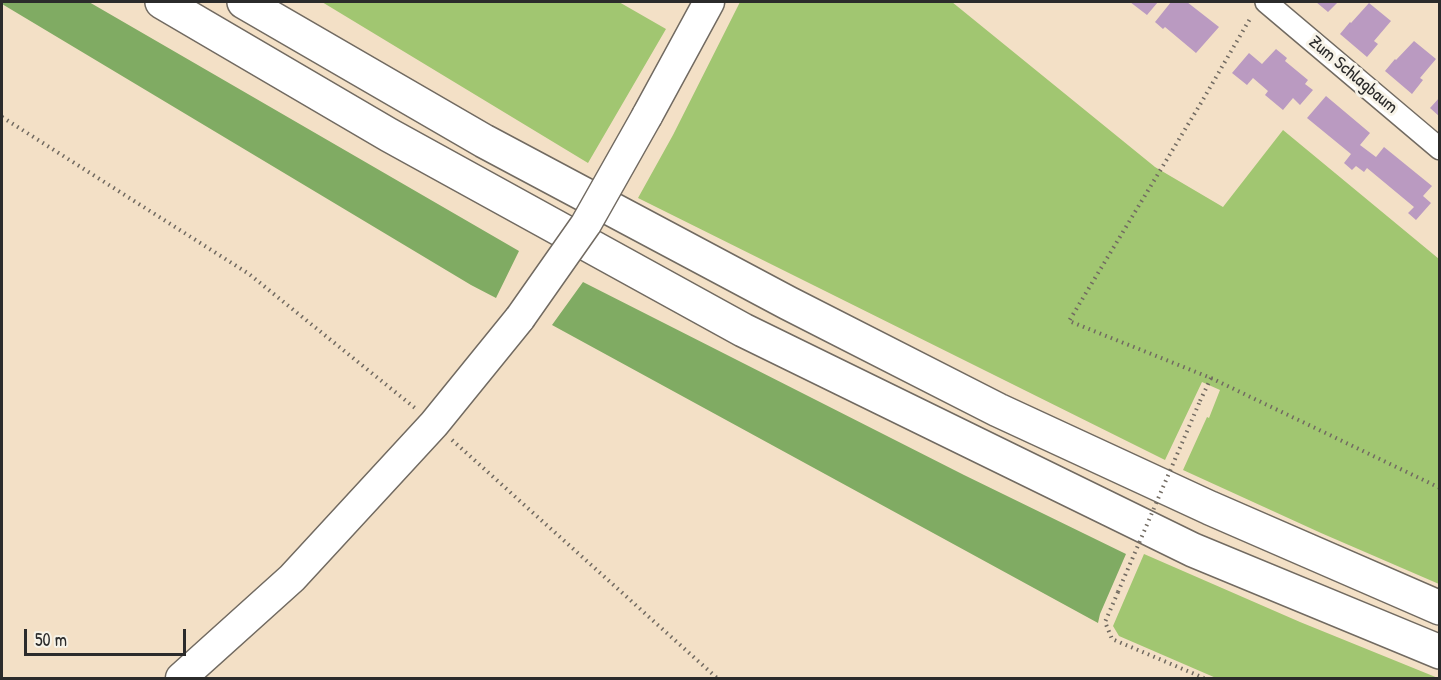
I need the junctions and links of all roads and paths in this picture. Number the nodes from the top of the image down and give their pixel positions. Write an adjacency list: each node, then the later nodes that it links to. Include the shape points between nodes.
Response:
1 (162, 2): 11 (highway, via 389,135 743,330 1193,550)
2 (244, 2): 10 (highway, via 484,141 987,404 1210,508)
3 (708, 3): 8 (main road, bridge, via 586,224 520,318)
4 (1261, 6): 6 (street, Zum Schlagbaum); 7 (path, via 1068,321)
5 (2, 117): 8 (path, via 249,274)
6 (1440, 149)
7 (1211, 378): 9 (path); 14 (path, bridge, via 1105,622 1112,639)
8 (434, 424): 12 (main road, via 292,578); 13 (path)
9 (1440, 488)
10 (1440, 608)
11 (1440, 652)
12 (181, 678)
13 (717, 678)
14 (1204, 678)

